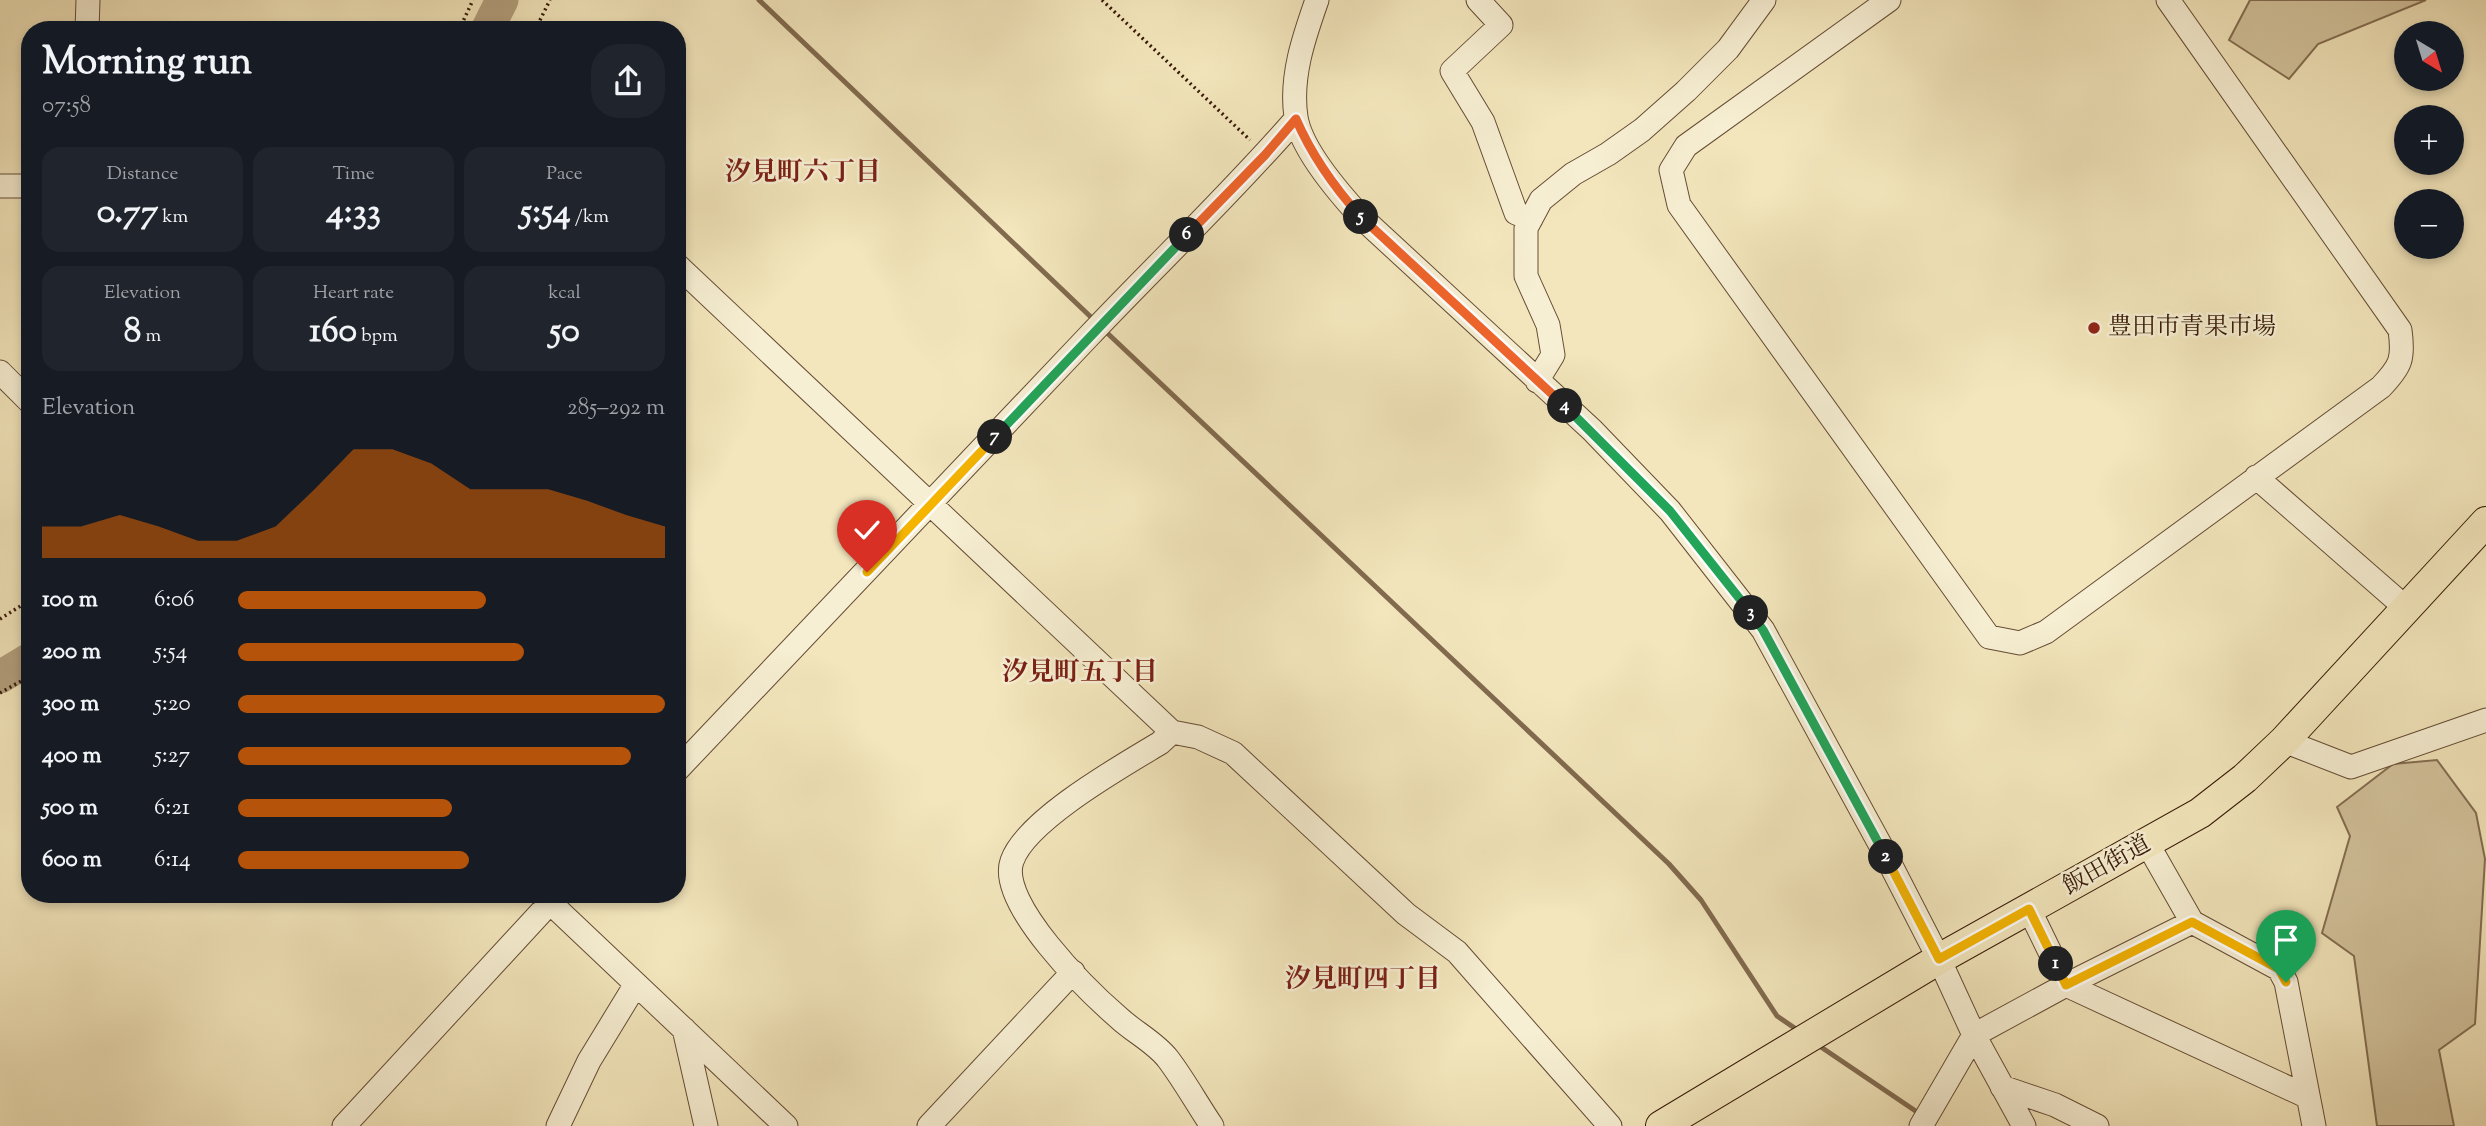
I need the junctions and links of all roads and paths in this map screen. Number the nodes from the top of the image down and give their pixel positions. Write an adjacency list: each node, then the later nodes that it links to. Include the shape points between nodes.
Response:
1 (88, 0): 11 (street)
2 (473, 0): 12 (path)
3 (550, 0): 13 (path)
4 (1102, 0): 15 (path)
5 (1317, 0): 14 (street, via 1296,73)
6 (1478, 0): 18 (street, via 1501,25 1452,71 1483,122 1516,213)
7 (1764, 0): 18 (street, via 1728,49 1686,91 1642,131 1541,200)
8 (1889, 0): 10 (street)
9 (2168, 0): 23 (street, via 2400,330 2403,351 2399,368 2381,387)
10 (1859, 8): 23 (street, via 1686,146 1671,170 1679,205 1989,637 2020,643 2046,632)
11 (88, 21)
12 (463, 21)
13 (540, 21)
14 (1296, 119): 15 (street); 21 (street, via 1335,188 1360,217)
15 (1265, 155): 24 (street)
16 (0, 186): 17 (street)
17 (21, 186)
18 (1531, 219): 21 (street, via 1526,228 1526,276 1548,325 1553,355)
19 (686, 274): 24 (street)
20 (0, 372): 22 (street)
21 (1537, 381): 40 (street, via 1670,511 1763,630)
22 (21, 393)
23 (2256, 477): 27 (street)
24 (930, 506): 32 (street); 34 (street)
25 (2486, 522): 27 (main road, 飯田街道)
26 (21, 606): 28 (path)
27 (2406, 608): 33 (main road, 飯田街道)
28 (0, 619)
29 (21, 681): 30 (path)
30 (0, 693)
31 (2486, 720): 33 (street, via 2351,767)
32 (1172, 732): 41 (street, via 1062,807 1012,858 1012,888 1024,915); 54 (street, via 1198,737 1233,753 1406,914 1457,952)
33 (2284, 741): 35 (main road, 飯田街道, via 2200,813)
34 (686, 761)
35 (2147, 843): 38 (main road, 飯田街道); 39 (street)
36 (545, 903): 48 (street)
37 (556, 903): 42 (street)
38 (2029, 909): 40 (main road, 飯田街道); 43 (street)
39 (2192, 922): 43 (street); 47 (street, via 2279,969 2286,982)
40 (1939, 959): 45 (street); 55 (main road, 飯田街道)
41 (1073, 972): 52 (street); 53 (street, via 1167,1057)
42 (636, 984): 44 (street); 49 (street, via 589,1061)
43 (2066, 985): 45 (street); 47 (street)
44 (684, 1029): 50 (street); 51 (street)
45 (1974, 1035): 46 (street); 56 (street)
46 (2002, 1087): 57 (street); 58 (street)
47 (2308, 1097): 59 (street)
48 (344, 1126)
49 (558, 1126)
50 (706, 1126)
51 (786, 1126)
52 (929, 1126)
53 (1212, 1126)
54 (1610, 1126)
55 (1661, 1126)
56 (1921, 1126)
57 (2024, 1126)
58 (2097, 1126)
59 (2314, 1126)

